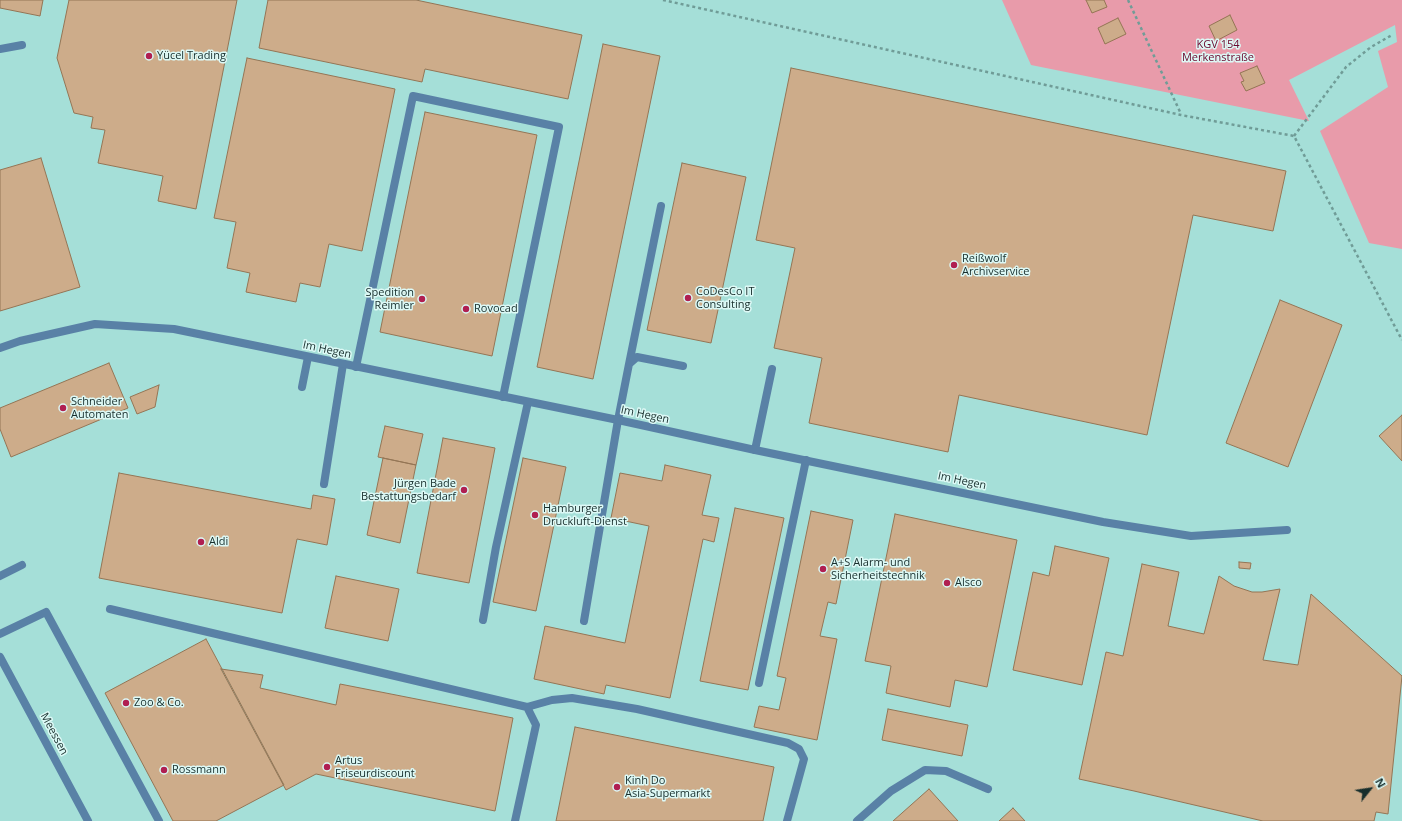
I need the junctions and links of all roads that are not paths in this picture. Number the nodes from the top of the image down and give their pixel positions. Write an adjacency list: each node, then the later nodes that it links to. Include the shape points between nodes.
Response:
1 (22, 45): 2 (street)
2 (0, 49)
3 (661, 206): 7 (street)
4 (0, 348): 5 (street, Im Hegen, via 96,324 174,329)
5 (308, 357): 6 (street, Im Hegen); 11 (street)
6 (344, 364): 9 (street, Im Hegen); 17 (street)
7 (629, 364): 8 (street, via 637,357); 14 (street)
8 (683, 366)
9 (356, 367): 12 (street, Im Hegen); 12 (street, via 413,96 559,127)
10 (772, 369): 15 (street)
11 (302, 387)
12 (503, 397): 13 (street, Im Hegen)
13 (528, 402): 14 (street, Im Hegen); 22 (street, via 496,547)
14 (618, 420): 15 (street, Im Hegen); 23 (street)
15 (755, 450): 16 (street, Im Hegen)
16 (806, 460): 18 (street, Im Hegen, via 1103,522 1191,536); 26 (street)
17 (324, 484)
18 (1287, 530)
19 (22, 565): 20 (street)
20 (0, 576)
21 (110, 609): 27 (street)
22 (483, 620)
23 (584, 621)
24 (0, 634): 30 (street, via 46,612)
25 (0, 657): 29 (street, Meessen)
26 (759, 683)
27 (527, 708): 31 (street, via 536,725); 32 (street, via 552,700 572,698 637,709 788,743 798,749 804,759)
28 (988, 789): 33 (street, via 946,771 925,770 891,792)
29 (88, 821)
30 (159, 821)
31 (515, 821)
32 (787, 821)
33 (857, 821)

